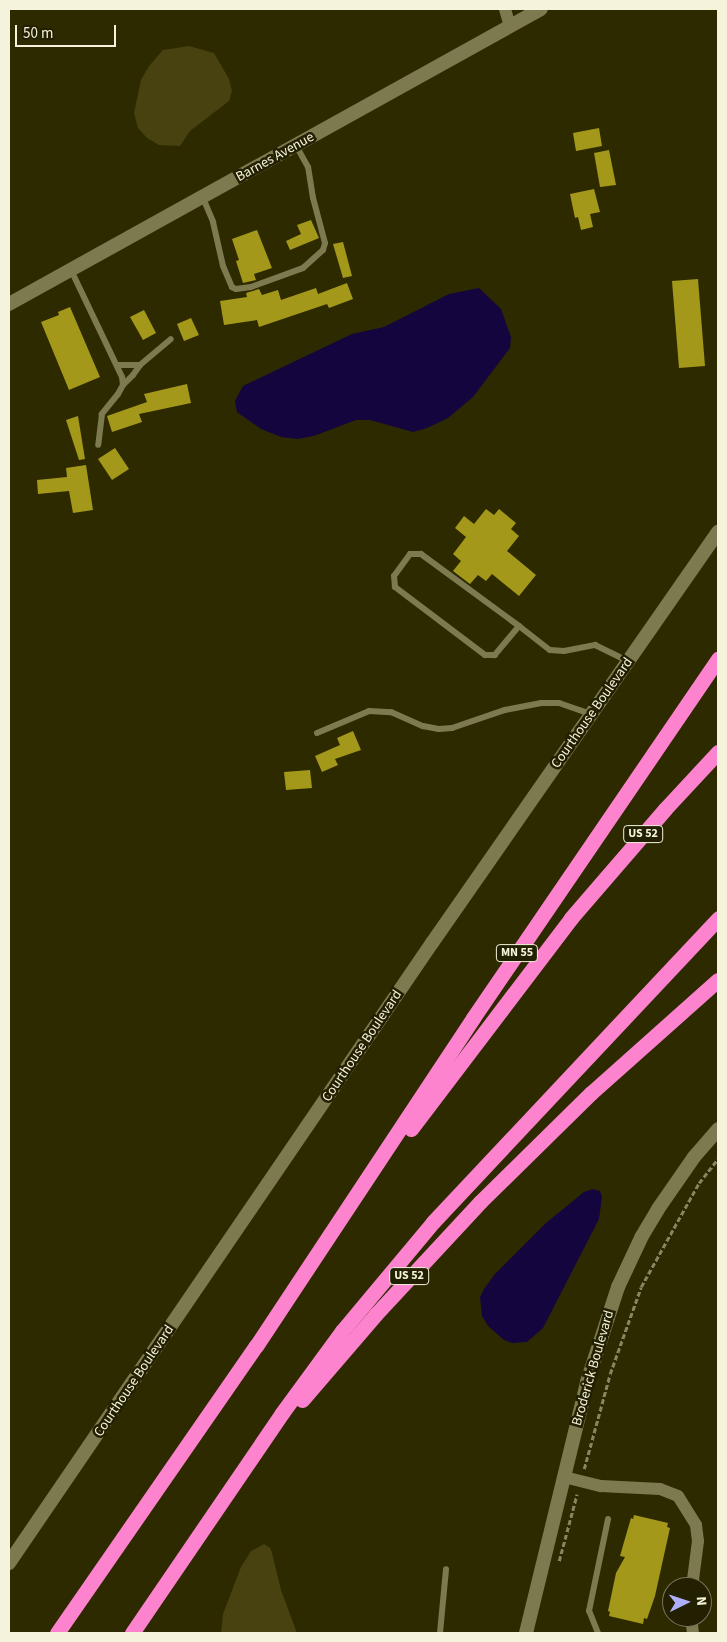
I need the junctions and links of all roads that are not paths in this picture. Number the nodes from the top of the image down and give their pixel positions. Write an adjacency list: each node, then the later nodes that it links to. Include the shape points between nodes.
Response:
1 (505, 9): 3 (street)
2 (541, 9): 3 (street, Barnes Avenue)
3 (510, 26): 4 (street, Barnes Avenue)
4 (296, 145): 5 (street, Barnes Avenue); 5 (lane, via 308,167 325,243 323,250 303,268 251,287 232,287)
5 (203, 198): 6 (street, Barnes Avenue)
6 (71, 270): 7 (street, Barnes Avenue); 9 (lane)
7 (9, 304)
8 (170, 339): 10 (lane)
9 (117, 365): 10 (lane); 11 (lane)
10 (140, 365): 11 (lane)
11 (122, 385): 12 (lane, via 102,414)
12 (98, 445)
13 (718, 532): 16 (street, Courthouse Boulevard)
14 (519, 626): 14 (lane, via 421,554 410,554 394,576 395,588 486,655 495,655); 16 (lane, via 550,650 564,651 595,645)
15 (718, 658): 23 (highway, MN 55)
16 (628, 661): 17 (street, Courthouse Boulevard)
17 (591, 714): 18 (lane, via 559,703 541,703 439,729 423,726 391,712 369,711); 27 (street, Courthouse Boulevard)
18 (317, 733)
19 (718, 752): 23 (highway, US 52, via 571,918)
20 (718, 918): 24 (highway, via 433,1222 342,1331)
21 (718, 980): 24 (highway, US 52, via 591,1093 444,1239 336,1360)
22 (718, 1129): 25 (street, Broderick Boulevard, via 658,1209 618,1287 587,1382)
23 (320, 1250): 30 (highway, US 52)
24 (243, 1473): 31 (highway, US 52)
25 (564, 1477): 29 (street, via 601,1486 660,1488 678,1496 696,1525 698,1541); 33 (street, Broderick Boulevard)
26 (608, 1519): 34 (lane, via 589,1611)
27 (9, 1563)
28 (446, 1569): 32 (lane)
29 (693, 1577)
30 (57, 1633)
31 (132, 1633)
32 (440, 1633)
33 (526, 1633)
34 (598, 1633)

